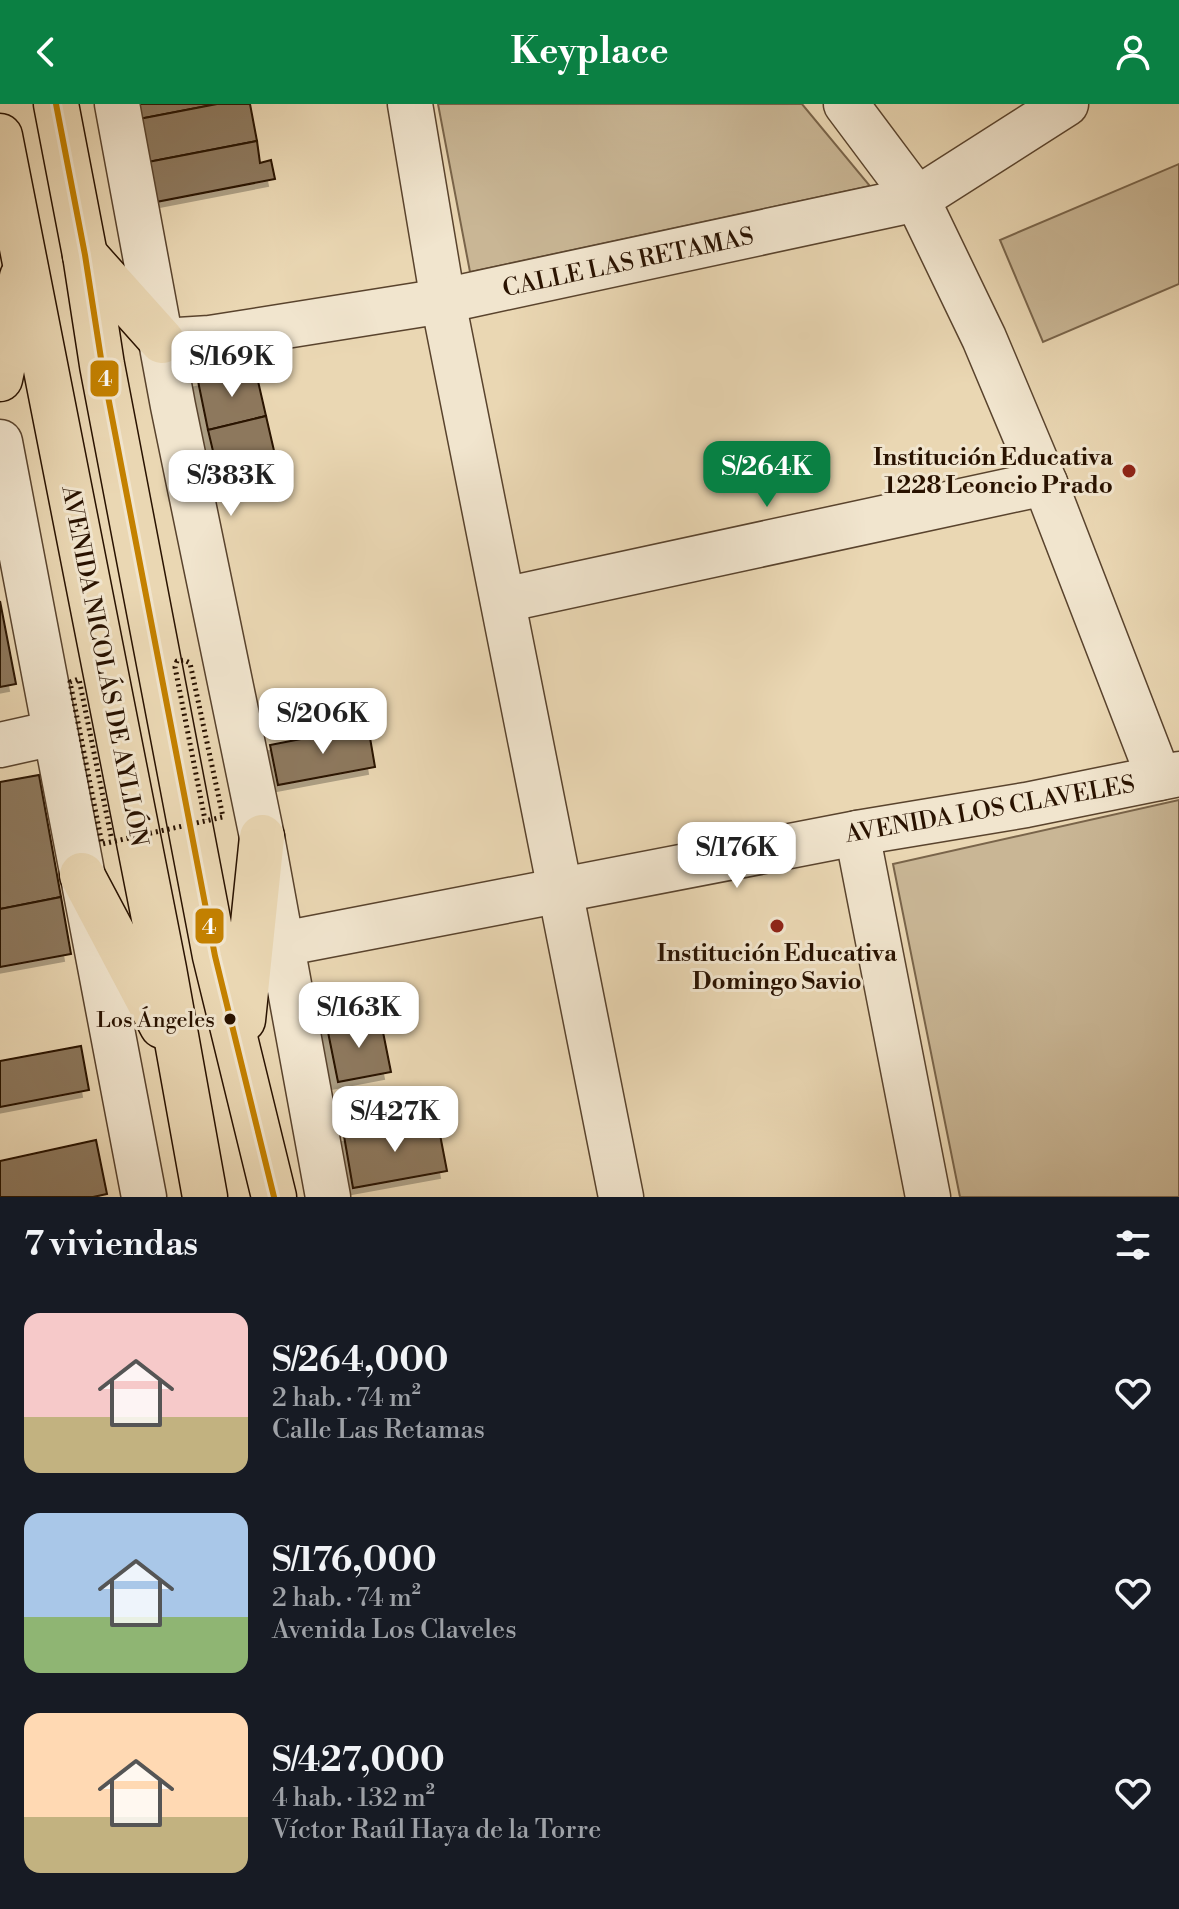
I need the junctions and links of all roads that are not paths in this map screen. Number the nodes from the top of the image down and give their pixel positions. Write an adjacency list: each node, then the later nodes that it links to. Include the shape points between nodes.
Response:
1 (56, 104): 8 (main road)
2 (117, 104): 11 (street)
3 (410, 104): 10 (street)
4 (846, 104): 7 (street)
5 (1066, 104): 7 (street, CALLE LAS RETAMAS)
6 (0, 136): 9 (main road, AVENIDA NICOLÁS DE AYLLÓN)
7 (917, 199): 10 (street, CALLE LAS RETAMAS); 14 (street)
8 (85, 255): 11 (main road); 24 (main road, via 215,956)
9 (26, 259): 12 (main road); 25 (main road, AVENIDA NICOLÁS DE AYLLÓN)
10 (443, 301): 11 (street, CALLE LAS RETAMAS); 15 (street)
11 (162, 341): 20 (street)
12 (0, 379)
13 (0, 442): 16 (street)
14 (1045, 483): 15 (street); 18 (street)
15 (503, 600): 22 (street)
16 (54, 733): 17 (street); 21 (street)
17 (0, 745)
18 (1169, 776): 19 (street, AVENIDA LOS CLAVELES)
19 (857, 833): 22 (street, AVENIDA LOS CLAVELES); 31 (street)
20 (262, 837): 23 (street); 24 (main road)
21 (82, 875): 25 (main road); 26 (street)
22 (558, 890): 23 (street, AVENIDA LOS CLAVELES); 30 (street)
23 (282, 944): 29 (street)
24 (240, 1051): 28 (main road)
25 (180, 1060): 27 (main road, AVENIDA NICOLÁS DE AYLLÓN)
26 (144, 1197)
27 (205, 1197)
28 (274, 1197)
29 (328, 1197)
30 (621, 1197)
31 (928, 1197)

